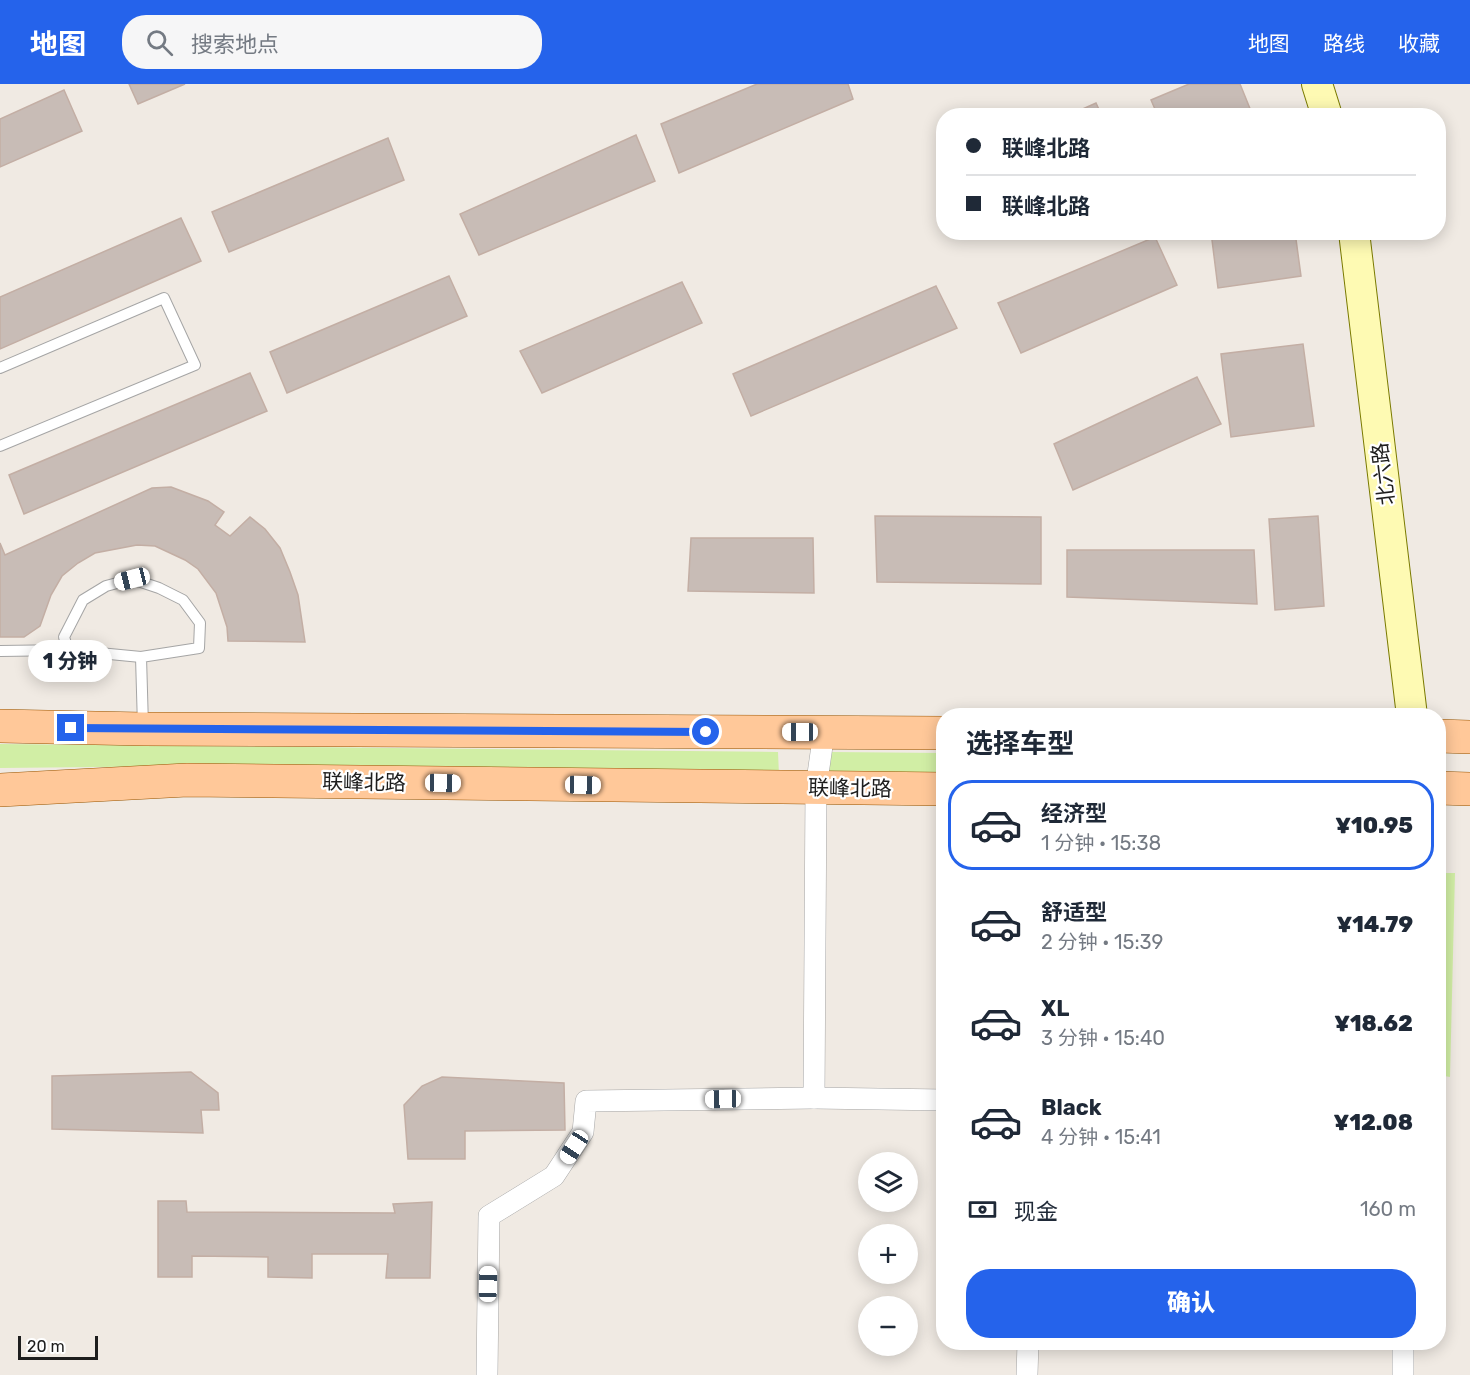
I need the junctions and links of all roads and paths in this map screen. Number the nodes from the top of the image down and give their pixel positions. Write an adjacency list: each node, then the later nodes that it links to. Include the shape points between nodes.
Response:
1 (1317, 84): 2 (street)
2 (1324, 108)
3 (1355, 240): 9 (street, 北六路)
4 (0, 368): 5 (lane, via 164,298 195,365)
5 (0, 446)
6 (68, 650): 7 (lane); 8 (lane); 8 (lane, via 64,637 83,600 105,586 132,579 183,600 200,623 199,648)
7 (0, 651)
8 (141, 657): 11 (lane)
9 (1411, 708)
10 (0, 726): 11 (main road)
11 (143, 729): 12 (main road)
12 (824, 732): 13 (main road); 16 (street)
13 (936, 733)
14 (1446, 736): 15 (main road)
15 (1470, 737)
16 (816, 788): 18 (main road, 联峰北路); 20 (main road, 联峰北路, via 187,780); 21 (street)
17 (1446, 788): 19 (main road)
18 (936, 789)
19 (1470, 789)
20 (0, 790)
21 (814, 1098): 22 (street); 25 (street, via 586,1101 583,1132 554,1176 489,1215)
22 (936, 1100)
23 (1028, 1350): 26 (street)
24 (1403, 1350): 27 (street)
25 (487, 1375)
26 (1028, 1375)
27 (1403, 1375)

